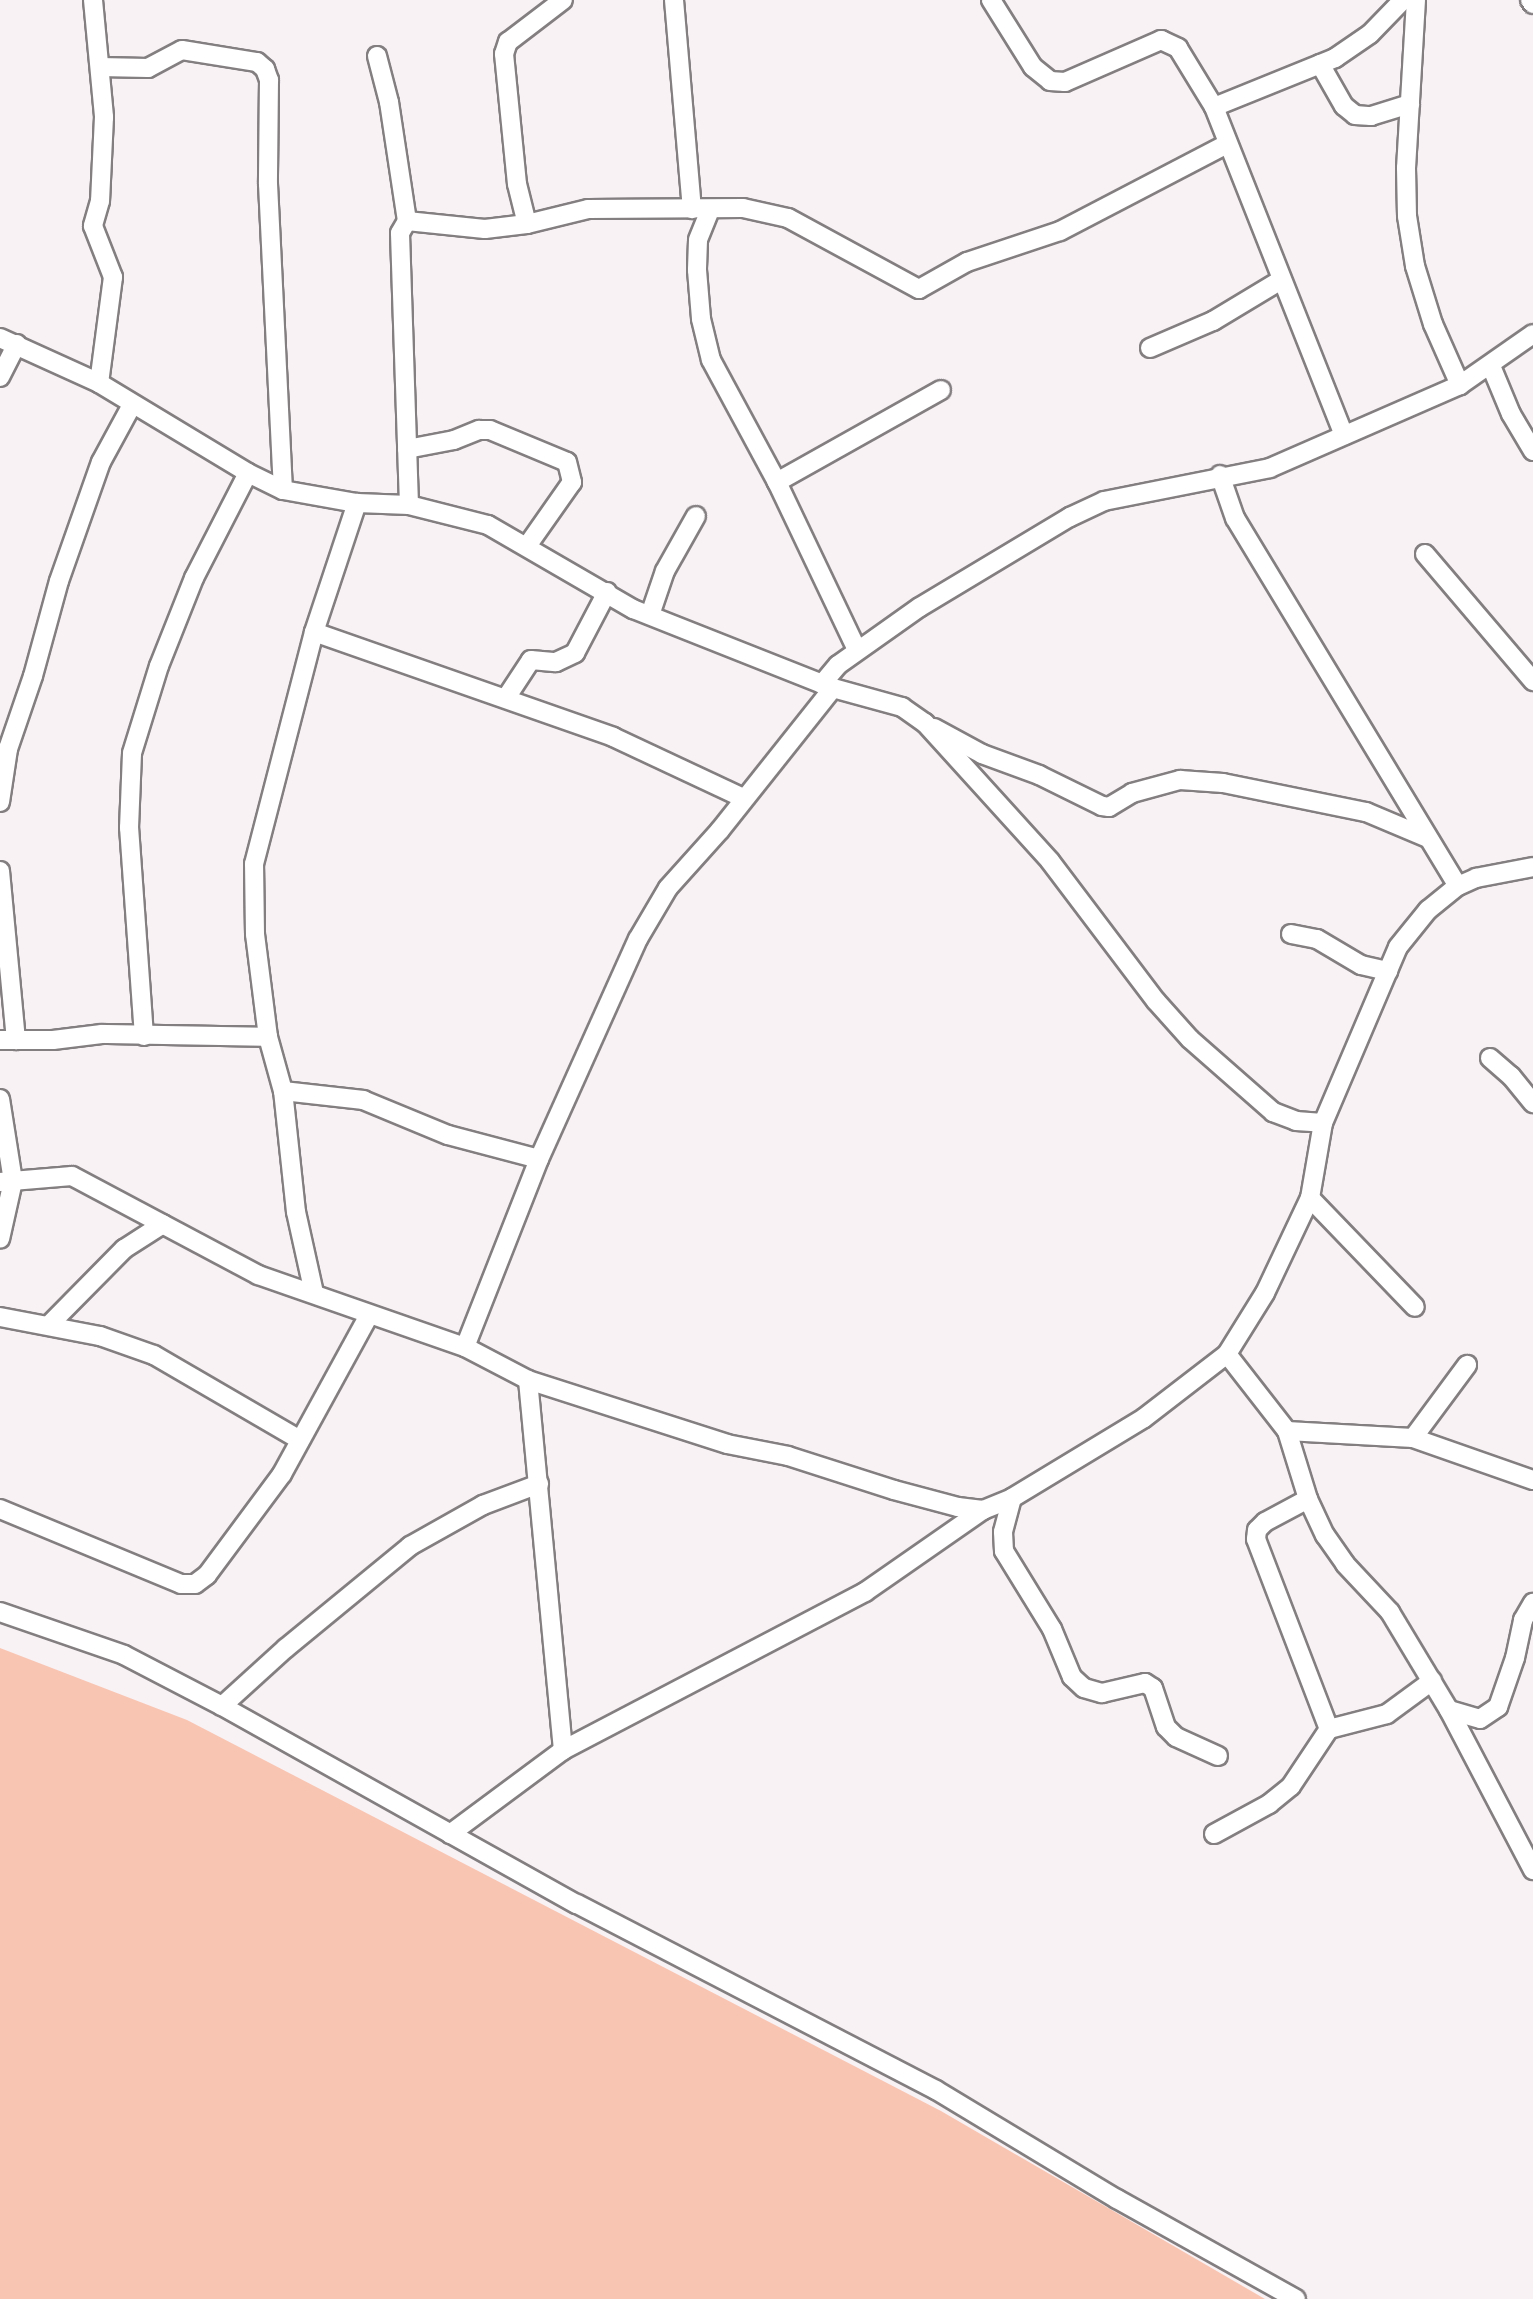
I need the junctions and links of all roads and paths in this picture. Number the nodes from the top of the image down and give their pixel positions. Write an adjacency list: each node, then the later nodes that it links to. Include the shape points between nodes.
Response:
1 (93, 0): 9 (street)
2 (563, 0): 15 (street, via 508,42 504,54 517,184)
3 (674, 0): 13 (street)
4 (991, 0): 11 (street, via 1033,67 1050,81 1065,82 1161,40 1178,48)
5 (1403, 0): 8 (street, via 1362,40)
6 (1416, 0): 10 (street)
7 (377, 56): 14 (street)
8 (1320, 64): 10 (street, via 1355,115 1371,116); 11 (street)
9 (100, 67): 22 (street, via 104,117 100,201 93,226 113,277); 32 (street, via 148,68 182,50 257,62 265,69)
10 (1410, 104): 23 (street, via 1407,216 1415,266)
11 (1214, 107): 12 (street)
12 (1227, 144): 13 (street, via 1060,231 967,262 919,289 788,218 743,208); 16 (street)
13 (701, 210): 15 (street, via 588,209); 31 (street, via 697,270 711,360)
14 (407, 221): 15 (street, via 485,229); 27 (street, via 400,233)
15 (527, 224)
16 (1281, 280): 19 (street, via 1213,321); 26 (street)
17 (1533, 334): 20 (street)
18 (9, 341): 21 (street); 22 (street)
19 (1150, 348)
20 (1491, 366): 23 (street); 28 (street)
21 (0, 377)
22 (99, 383): 25 (street)
23 (1460, 385): 26 (street)
24 (941, 390): 31 (street)
25 (132, 405): 29 (street); 47 (street, via 101,462 59,581 8,749)
26 (1344, 435): 30 (street, via 1270,468)
27 (407, 449): 34 (street); 36 (street, via 490,430 567,462 572,482)
28 (1533, 451)
29 (248, 473): 32 (street); 55 (street, via 188,593 132,753 129,828)
30 (1220, 475): 41 (street, via 1104,501 1070,517); 48 (street, via 1235,518)
31 (777, 482): 41 (street)
32 (283, 490): 33 (street)
33 (357, 503): 34 (street); 40 (street)
34 (409, 505): 36 (street, via 488,525)
35 (696, 516): 39 (street, via 665,571)
36 (527, 546): 38 (street)
37 (1425, 554): 42 (street)
38 (607, 592): 39 (street); 44 (street, via 575,653 556,662 531,660)
39 (650, 615): 43 (street)
40 (314, 632): 44 (street); 56 (street, via 254,864 255,934)
41 (857, 650): 43 (street)
42 (1533, 681)
43 (827, 686): 45 (street, via 902,707); 46 (street)
44 (506, 698): 46 (street, via 666,759)
45 (925, 723): 48 (street, via 1102,806 1180,780 1223,783 1366,812); 62 (street, via 1050,861 1190,1039 1273,1112)
46 (743, 798): 63 (street, via 668,888 638,939)
47 (0, 802)
48 (1428, 838): 51 (street)
49 (1533, 867): 51 (street)
50 (0, 871): 52 (street)
51 (1458, 886): 54 (street, via 1412,927)
52 (1, 909): 57 (street)
53 (1291, 934): 54 (street, via 1317,939 1361,965)
54 (1388, 971): 62 (street)
55 (144, 1036): 56 (street); 57 (street)
56 (268, 1037): 59 (street)
57 (8, 1040)
58 (1490, 1058): 61 (street)
59 (283, 1091): 63 (street, via 363,1100 448,1135); 68 (street, via 296,1212)
60 (0, 1099): 64 (street)
61 (1533, 1103)
62 (1323, 1123): 65 (street)
63 (539, 1159): 73 (street)
64 (7, 1182): 66 (street, via 72,1176); 67 (street)
65 (1310, 1198): 69 (street); 74 (street, via 1265,1293)
66 (163, 1224): 68 (street, via 258,1275); 72 (street, via 124,1249)
67 (0, 1239)
68 (314, 1293): 70 (street)
69 (1415, 1307)
70 (369, 1315): 73 (street); 79 (street)
71 (0, 1317): 72 (street)
72 (49, 1325): 79 (street, via 154,1355)
73 (465, 1347): 76 (street)
74 (1227, 1354): 77 (street); 82 (street, via 1144,1418)
75 (1467, 1365): 78 (street)
76 (528, 1380): 81 (street); 85 (street, via 727,1444)
77 (1287, 1431): 78 (street); 83 (street)
78 (1413, 1438): 80 (street)
79 (300, 1440): 84 (street, via 282,1474 195,1584 181,1584)
80 (1533, 1480)
81 (539, 1484): 89 (street, via 483,1505 410,1546); 92 (street)
82 (1012, 1498): 85 (street); 93 (street, via 1004,1551 1052,1629 1072,1677 1084,1688 1102,1693 1145,1683 1153,1688 1166,1727)
83 (1308, 1499): 88 (street, via 1325,1535 1390,1612); 91 (street, via 1265,1522 1256,1539)
84 (0, 1509)
85 (983, 1510): 92 (street, via 865,1592)
86 (1533, 1603): 90 (street, via 1523,1620 1498,1707 1480,1719)
87 (0, 1612): 89 (street, via 124,1655)
88 (1432, 1681): 90 (street); 91 (street, via 1387,1714)
89 (222, 1706): 94 (street)
90 (1449, 1710): 96 (street)
91 (1329, 1729): 95 (street, via 1291,1786)
92 (563, 1750): 94 (street)
93 (1218, 1756)
94 (450, 1834): 97 (street, via 936,2090)
95 (1214, 1834)
96 (1533, 1870)
97 (1296, 2299)

